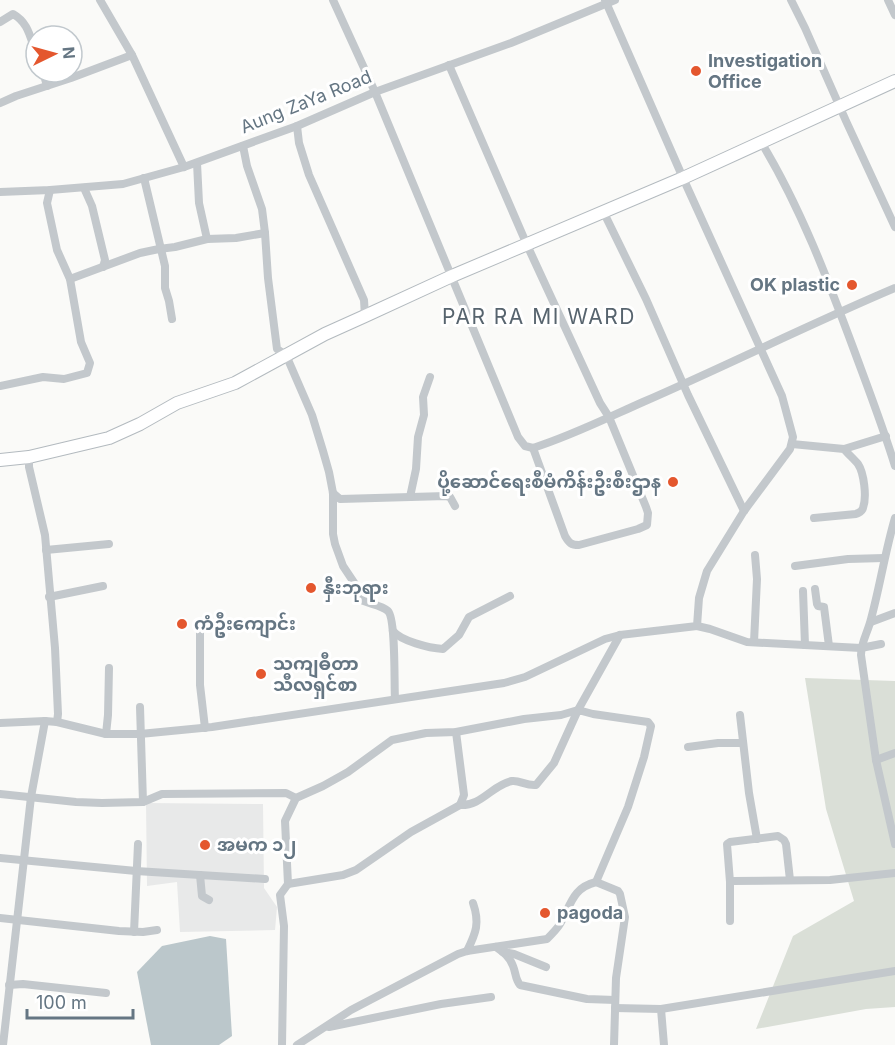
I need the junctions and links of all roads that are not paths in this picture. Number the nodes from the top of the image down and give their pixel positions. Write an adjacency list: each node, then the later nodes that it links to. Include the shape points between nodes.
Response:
1 (100, 0): 9 (street)
2 (333, 0): 13 (street)
3 (791, 0): 15 (street)
4 (888, 0): 6 (street)
5 (609, 1): 10 (street, Aung ZaYa Road); 22 (street)
6 (895, 15)
7 (0, 22): 8 (street, via 13,15)
8 (25, 24)
9 (132, 55): 12 (street); 20 (street)
10 (449, 65): 13 (street, Aung ZaYa Road); 30 (street)
11 (895, 81): 15 (street)
12 (47, 86): 14 (street)
13 (375, 92): 16 (street, Aung ZaYa Road); 33 (street)
14 (0, 103)
15 (839, 107): 17 (street); 27 (street)
16 (297, 126): 18 (street, Aung ZaYa Road); 37 (street, via 309,175 364,300)
17 (762, 142): 22 (street); 36 (street)
18 (243, 146): 19 (street, Aung ZaYa Road); 28 (street)
19 (197, 163): 20 (street, Aung ZaYa Road); 29 (street)
20 (184, 167): 21 (street, Aung ZaYa Road)
21 (144, 178): 23 (street, Aung ZaYa Road); 31 (street)
22 (683, 178): 26 (street); 39 (street)
23 (84, 188): 24 (street, Aung ZaYa Road); 32 (street, via 105,260)
24 (50, 190): 25 (street, Aung ZaYa Road); 34 (street, via 47,203 57,250)
25 (0, 192)
26 (604, 213): 30 (street); 42 (street)
27 (895, 227)
28 (265, 233): 29 (street); 40 (street, via 277,349)
29 (207, 238): 31 (street)
30 (527, 245): 33 (street); 44 (street)
31 (159, 249): 32 (street); 38 (street)
32 (103, 267): 34 (street)
33 (452, 276): 37 (street); 47 (street, via 519,437 525,446)
34 (70, 279): 43 (street, via 81,342 90,363 87,373 64,380 44,377)
35 (895, 288): 36 (street)
36 (840, 311): 39 (street); 45 (street)
37 (365, 316): 40 (street)
38 (172, 319)
39 (760, 348): 42 (street); 46 (street, via 782,396 794,437)
40 (286, 355): 49 (street, via 235,383 177,403 109,438); 52 (street, via 312,415)
41 (430, 377): 53 (street, via 423,397 424,415)
42 (684, 384): 44 (street); 55 (street)
43 (0, 386)
44 (609, 417): 47 (street); 47 (street, via 648,513 646,525 638,529 569,543)
45 (886, 436): 48 (street); 51 (street)
46 (792, 444): 48 (street); 55 (street)
47 (533, 448)
48 (844, 449): 56 (street, via 862,474 863,509 856,514)
49 (29, 457): 50 (street); 59 (street)
50 (0, 460)
51 (895, 465)
52 (333, 493): 53 (street, via 340,499); 71 (street, via 333,534 343,566 355,584 358,598 389,613)
53 (410, 497): 54 (street, via 450,496)
54 (455, 506)
55 (744, 511): 70 (street, via 707,572 699,598)
56 (814, 518)
57 (895, 518): 61 (street)
58 (109, 544): 59 (street)
59 (46, 550): 67 (street)
60 (755, 555): 74 (street)
61 (884, 558): 62 (street); 69 (street)
62 (795, 566)
63 (103, 586): 67 (street)
64 (815, 589): 77 (street, via 818,606 824,606)
65 (803, 591): 76 (street)
66 (510, 596): 71 (street, via 469,617 459,635 443,649 404,639)
67 (49, 597): 85 (street)
68 (895, 613): 69 (street)
69 (871, 622): 78 (street)
70 (697, 626): 73 (street); 74 (street)
71 (392, 629): 80 (street)
72 (200, 630): 87 (street)
73 (621, 635): 80 (street, via 504,683); 82 (street)
74 (754, 642): 76 (street)
75 (881, 644): 78 (street)
76 (805, 645): 77 (street)
77 (829, 646): 78 (street)
78 (861, 648): 94 (street)
79 (109, 668): 89 (street)
80 (395, 699): 87 (street)
81 (140, 707): 90 (street)
82 (578, 710): 88 (street); 99 (street, via 554,762 536,785 512,781 476,803); 110 (street, via 648,722 651,726 628,807)
83 (740, 715): 91 (street)
84 (45, 721): 85 (street); 86 (street); 96 (street)
85 (57, 722): 89 (street)
86 (0, 723)
87 (205, 728): 90 (street)
88 (456, 732): 97 (street, via 392,740 348,772); 99 (street, via 464,795)
89 (106, 734): 90 (street)
90 (140, 734): 98 (street)
91 (743, 743): 92 (street); 100 (street)
92 (688, 747)
93 (895, 753): 94 (street)
94 (876, 760): 102 (street)
95 (0, 794): 96 (street)
96 (31, 797): 98 (street); 104 (street)
97 (296, 798): 98 (street, via 286,793 162,794); 112 (street, via 284,827)
98 (143, 802)
99 (460, 805): 112 (street, via 411,832 356,870)
100 (757, 839): 109 (street, via 778,836 784,840); 111 (street, via 728,844)
101 (138, 844): 105 (street)
102 (895, 844)
103 (0, 858): 104 (street)
104 (24, 860): 105 (street); 116 (street)
105 (136, 871): 107 (street); 119 (street)
106 (895, 873): 109 (street)
107 (200, 875): 108 (street); 113 (street, via 202,896)
108 (265, 879)
109 (790, 880): 111 (street)
110 (596, 882): 120 (street, via 579,889 560,925 547,939); 128 (street, via 618,891 625,917)
111 (730, 882): 117 (street)
112 (288, 884): 133 (street, via 280,895 284,936)
113 (209, 900)
114 (473, 903): 121 (street, via 477,928)
115 (0, 918): 116 (street)
116 (17, 921): 119 (street); 125 (street)
117 (730, 921)
118 (157, 930): 119 (street)
119 (134, 932)
120 (499, 949): 121 (street); 122 (street); 128 (street, via 515,968 520,985)
121 (467, 951): 131 (street, via 389,989)
122 (546, 967)
123 (895, 971): 129 (street)
124 (0, 979): 125 (street)
125 (10, 982): 126 (street); 130 (street)
126 (106, 993)
127 (491, 997): 131 (street)
128 (615, 1004): 129 (street); 135 (street)
129 (661, 1009): 136 (street)
130 (3, 1013): 132 (street)
131 (320, 1030): 134 (street)
132 (3, 1045)
133 (282, 1045)
134 (297, 1045)
135 (614, 1045)
136 (664, 1045)

